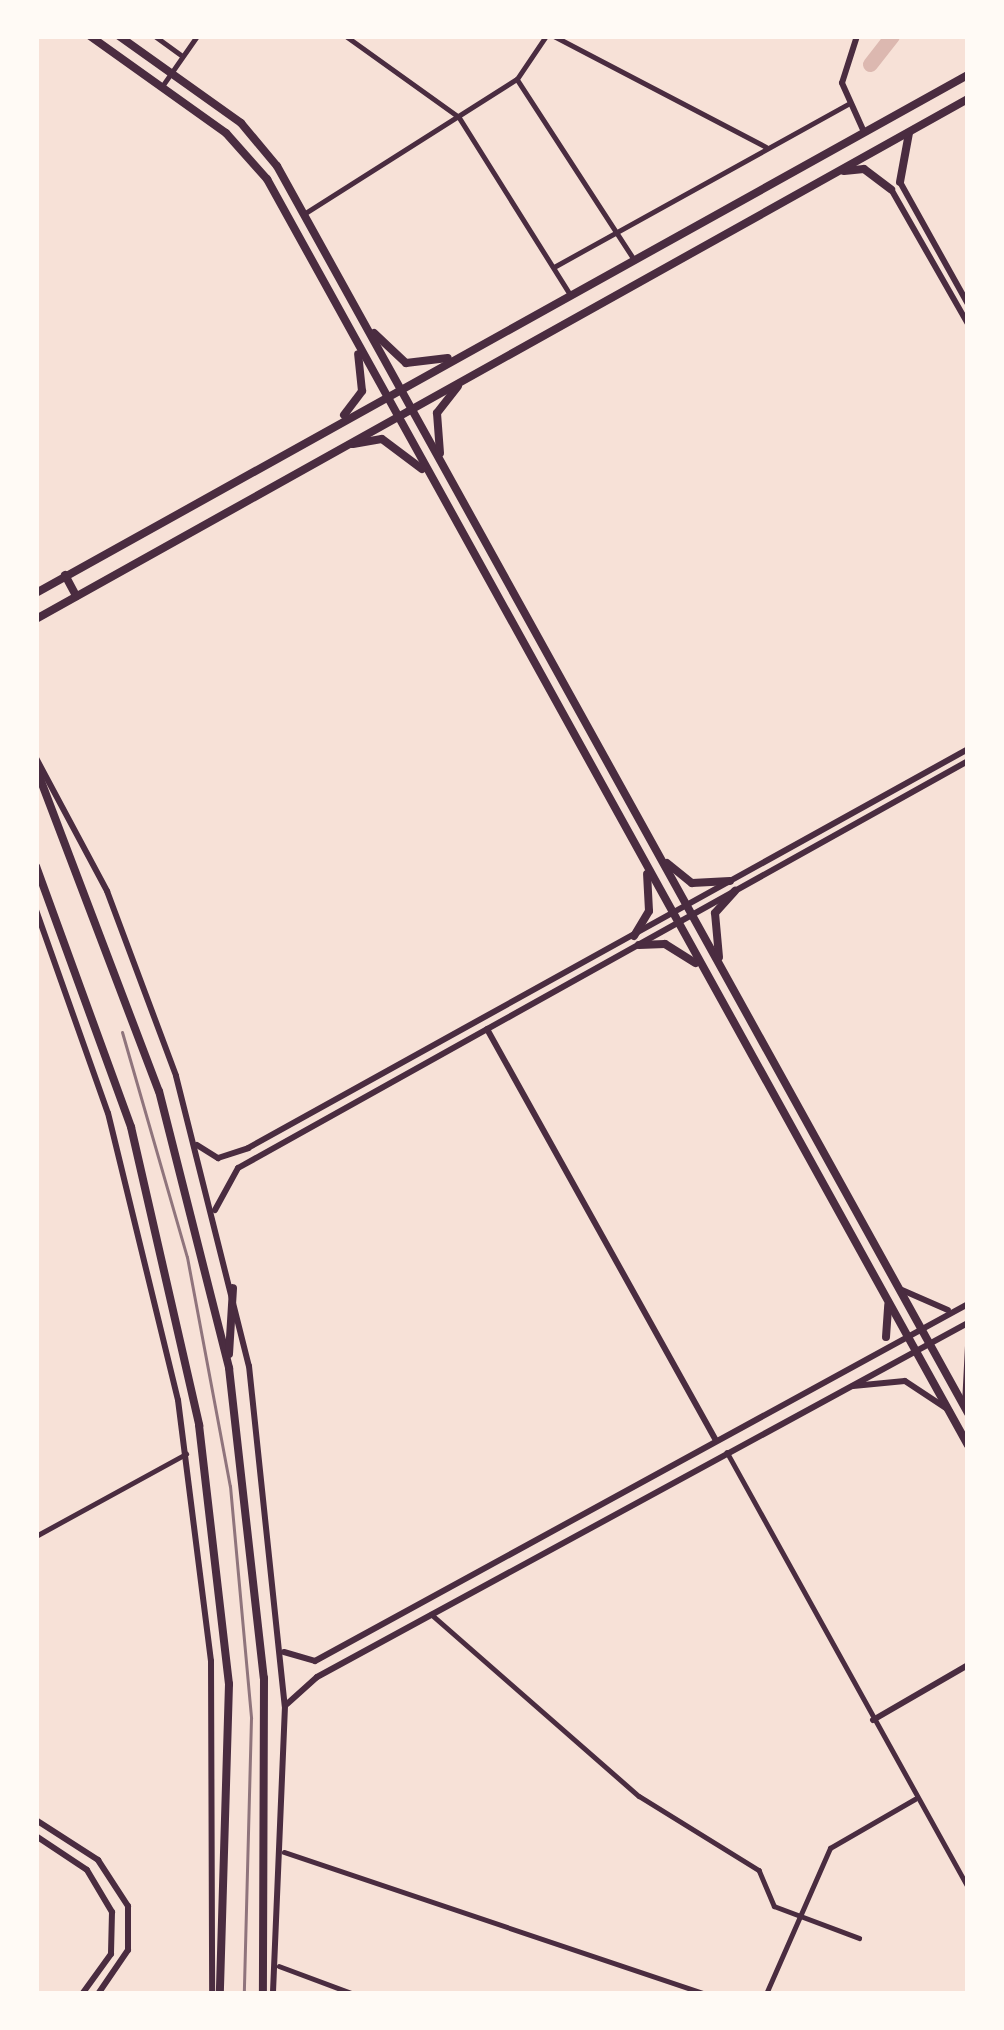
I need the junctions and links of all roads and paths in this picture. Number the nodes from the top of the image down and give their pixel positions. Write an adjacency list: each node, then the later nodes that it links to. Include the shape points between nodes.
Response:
1 (90, 36): 12 (main road)
2 (119, 36): 9 (main road)
3 (155, 36): 8 (street)
4 (197, 36): 8 (street)
5 (346, 36): 15 (street)
6 (550, 36): 11 (street); 18 (street)
7 (857, 36): 14 (main road, via 842,68)
8 (183, 56): 9 (street)
9 (171, 73): 12 (street); 21 (main road, via 254,136)
10 (968, 75): 17 (main road)
11 (517, 79): 15 (street); 22 (street)
12 (161, 88): 29 (main road, via 257,164)
13 (968, 99): 16 (main road)
14 (848, 104): 17 (main road); 18 (street)
15 (459, 117): 21 (street); 24 (street)
16 (910, 131): 19 (main road); 20 (main road)
17 (864, 132): 23 (main road)
18 (766, 147): 22 (street)
19 (836, 172): 20 (main road, via 864,169); 31 (main road)
20 (895, 185): 26 (main road); 28 (main road)
21 (304, 214): 27 (main road)
22 (617, 231): 23 (street); 24 (street)
23 (634, 259): 25 (main road)
24 (554, 267): 25 (street)
25 (570, 294): 30 (main road)
26 (968, 304)
27 (364, 323): 30 (main road, via 406,363); 32 (main road)
28 (968, 324)
29 (349, 329): 33 (main road); 36 (main road, via 362,391)
30 (466, 352): 32 (main road)
31 (475, 371): 34 (main road); 38 (main road, via 437,413)
32 (400, 388): 33 (main road); 34 (main road)
33 (386, 396): 35 (main road); 36 (main road)
34 (411, 407): 35 (main road); 38 (main road)
35 (396, 416): 37 (main road); 39 (main road)
36 (326, 429): 40 (main road)
37 (340, 448): 39 (main road, via 384,440); 42 (main road)
38 (443, 466): 48 (main road)
39 (432, 480): 49 (main road)
40 (60, 578): 41 (main road); 42 (main road)
41 (36, 590)
42 (76, 596): 43 (main road)
43 (38, 618)
44 (968, 749): 51 (main road)
45 (36, 758): 59 (main road, via 107,892)
46 (968, 760): 51 (main road)
47 (36, 768): 73 (main road, via 159,1091)
48 (656, 850): 51 (main road, via 692,883); 53 (main road)
49 (641, 856): 54 (main road); 55 (main road, via 652,893)
50 (36, 866): 99 (main road, via 131,1127 199,1425 229,1684)
51 (733, 886): 53 (main road); 56 (main road, via 714,922)
52 (36, 910): 80 (main road, via 109,1113)
53 (689, 910): 54 (main road); 56 (main road)
54 (675, 918): 55 (main road); 57 (main road)
55 (636, 940): 57 (main road, via 677,948); 58 (main road); 59 (main road, via 236,1154)
56 (725, 975): 62 (main road)
57 (712, 984): 63 (main road)
58 (487, 1029): 60 (main road, via 238,1168); 77 (main road)
59 (197, 1145): 60 (main road)
60 (215, 1210): 61 (main road)
61 (233, 1288): 73 (main road); 85 (main road)
62 (899, 1288): 64 (main road, via 927,1308); 66 (main road)
63 (886, 1298): 67 (main road); 68 (main road)
64 (964, 1306): 66 (main road)
65 (968, 1323): 69 (main road)
66 (922, 1328): 68 (main road); 69 (main road)
67 (886, 1336): 72 (main road)
68 (906, 1336): 71 (main road); 72 (main road)
69 (931, 1344): 71 (main road); 76 (main road)
70 (968, 1346): 76 (main road)
71 (914, 1352): 74 (main road); 75 (main road)
72 (861, 1361): 77 (main road)
73 (229, 1368): 100 (main road, via 264,1678)
74 (844, 1389): 75 (main road, via 905,1381); 79 (main road)
75 (949, 1410): 78 (main road)
76 (967, 1411)
77 (716, 1441): 83 (main road)
78 (968, 1445)
79 (727, 1452): 82 (main road); 88 (street)
80 (186, 1454): 81 (street); 99 (main road, via 216,1753)
81 (36, 1536)
82 (431, 1614): 84 (main road); 94 (street, via 639,1796 759,1870)
83 (368, 1632): 84 (main road); 85 (main road, via 309,1664)
84 (375, 1645): 87 (main road)
85 (282, 1648): 87 (main road)
86 (968, 1665): 88 (main road)
87 (285, 1706): 92 (main road)
88 (873, 1720): 89 (street)
89 (915, 1799): 93 (street); 94 (street, via 830,1849)
90 (36, 1820): 98 (main road, via 98,1860 128,1906 128,1950)
91 (36, 1835): 97 (main road, via 86,1870 112,1912 111,1954)
92 (284, 1852): 96 (main road); 103 (street)
93 (968, 1886)
94 (792, 1918): 95 (street); 104 (street)
95 (859, 1938)
96 (279, 1966): 101 (main road); 102 (street)
97 (82, 1994)
98 (98, 1994)
99 (216, 1994)
100 (263, 1994)
101 (274, 1994)
102 (354, 1994)
103 (707, 1994)
104 (766, 1994)

